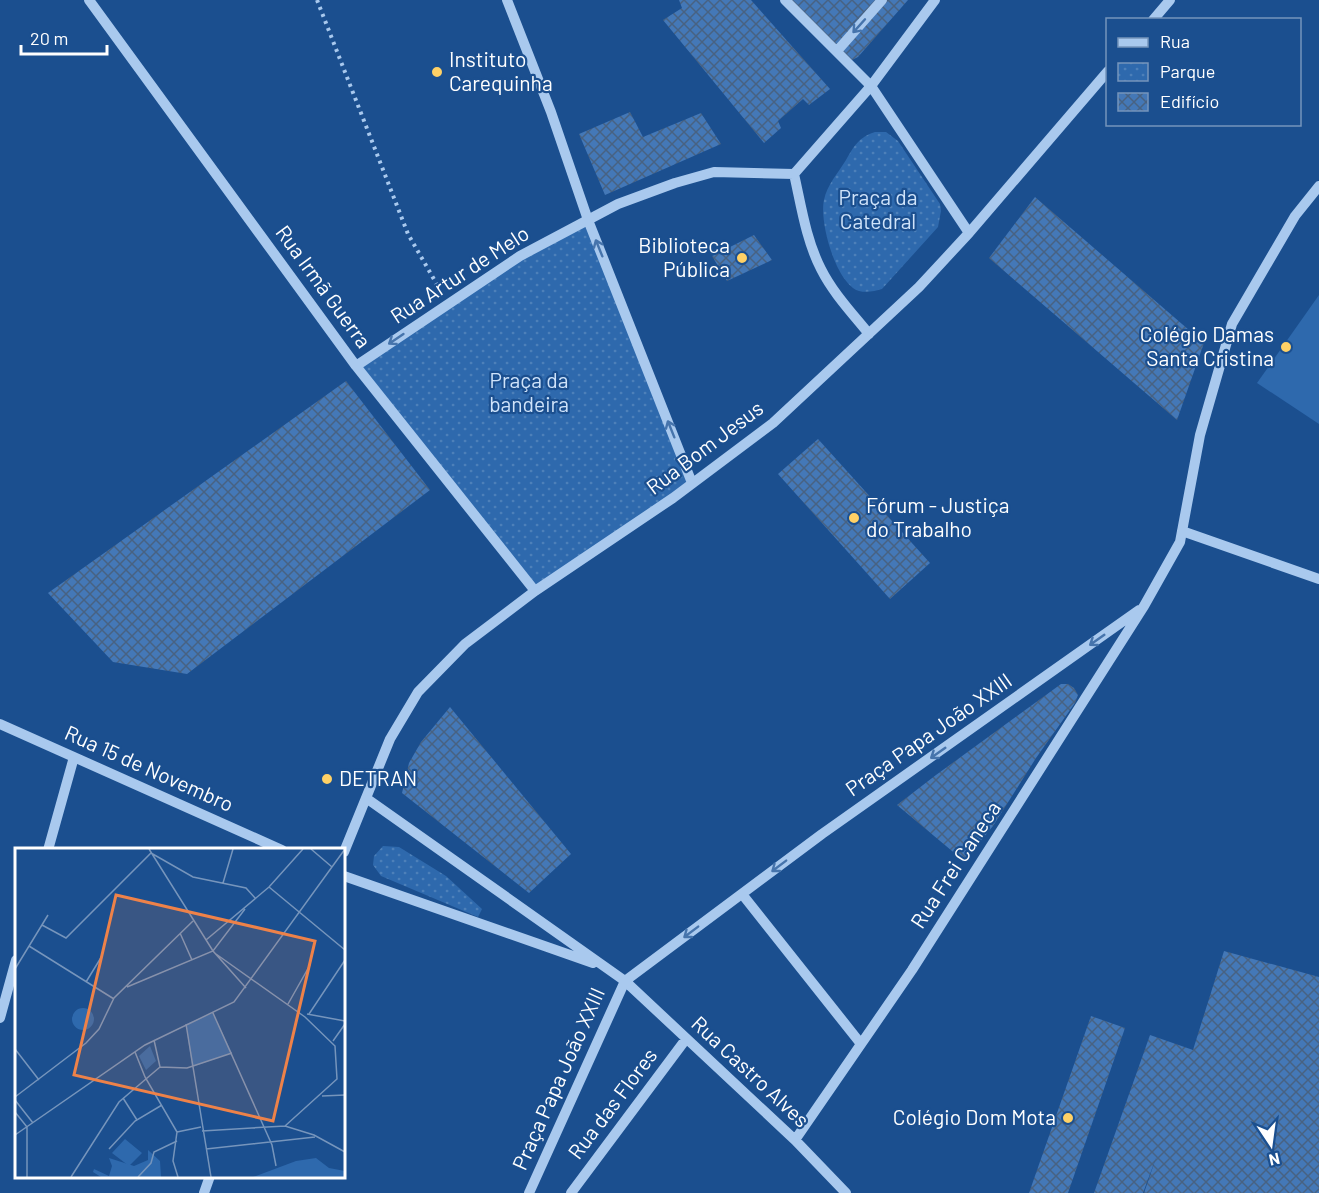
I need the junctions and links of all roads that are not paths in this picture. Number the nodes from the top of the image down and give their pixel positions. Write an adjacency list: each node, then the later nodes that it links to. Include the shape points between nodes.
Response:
1 (89, 0): 16 (street, Rua Irmã Guerra)
2 (507, 0): 13 (street)
3 (785, 0): 8 (street)
4 (882, 0): 8 (street, one-way to 8)
5 (935, 0): 10 (street)
6 (1170, 0): 7 (street)
7 (1155, 18)
8 (837, 51): 10 (street)
9 (1106, 72): 14 (street, Rua Bom Jesus)
10 (871, 86): 11 (street); 14 (street)
11 (794, 174): 13 (street, Rua Artur de Melo, via 714,172 618,204); 15 (street, via 806,229 821,268)
12 (1319, 186): 18 (street, Rua Frei Caneca, via 1295,216 1232,324 1200,435)
13 (588, 220): 16 (street, Rua Artur de Melo, one-way to 16, via 520,256); 17 (street, one-way to 13)
14 (969, 232): 15 (street, Rua Bom Jesus)
15 (869, 334): 17 (street, Rua Bom Jesus, via 773,423)
16 (356, 366): 20 (street, Rua Irmã Guerra)
17 (692, 483): 20 (street, Rua Bom Jesus)
18 (1182, 531): 19 (street); 21 (street, Rua Frei Caneca, via 1180,543)
19 (1319, 579)
20 (535, 591): 24 (street, Rua Bom Jesus, via 465,644 418,692 390,739)
21 (1144, 606): 29 (street, Praça Papa João XXIII, one-way to 29); 35 (street, Rua Frei Caneca, via 919,960)
22 (0, 724): 23 (street, Rua 15 de Novembro)
23 (74, 757): 25 (street); 26 (street, Rua 15 de Novembro)
24 (366, 798): 27 (street, Rua Bom Jesus); 31 (street, Rua Castro Alves)
25 (48, 848)
26 (280, 848)
27 (345, 850)
28 (345, 876): 31 (street)
29 (740, 895): 32 (street, Praça Papa João XXIII, one-way to 32); 35 (street)
30 (15, 964): 33 (street)
31 (605, 967): 32 (street, Rua Castro Alves)
32 (625, 981): 34 (street, Rua Castro Alves); 39 (street, Praça Papa João XXIII)
33 (0, 1018)
34 (686, 1039): 36 (street, Rua Castro Alves); 40 (street, Rua das Flores)
35 (861, 1044): 36 (street, Rua Frei Caneca)
36 (795, 1140): 41 (street, Rua Castro Alves)
37 (209, 1178): 38 (street)
38 (204, 1193)
39 (529, 1193)
40 (571, 1193)
41 (846, 1193)

